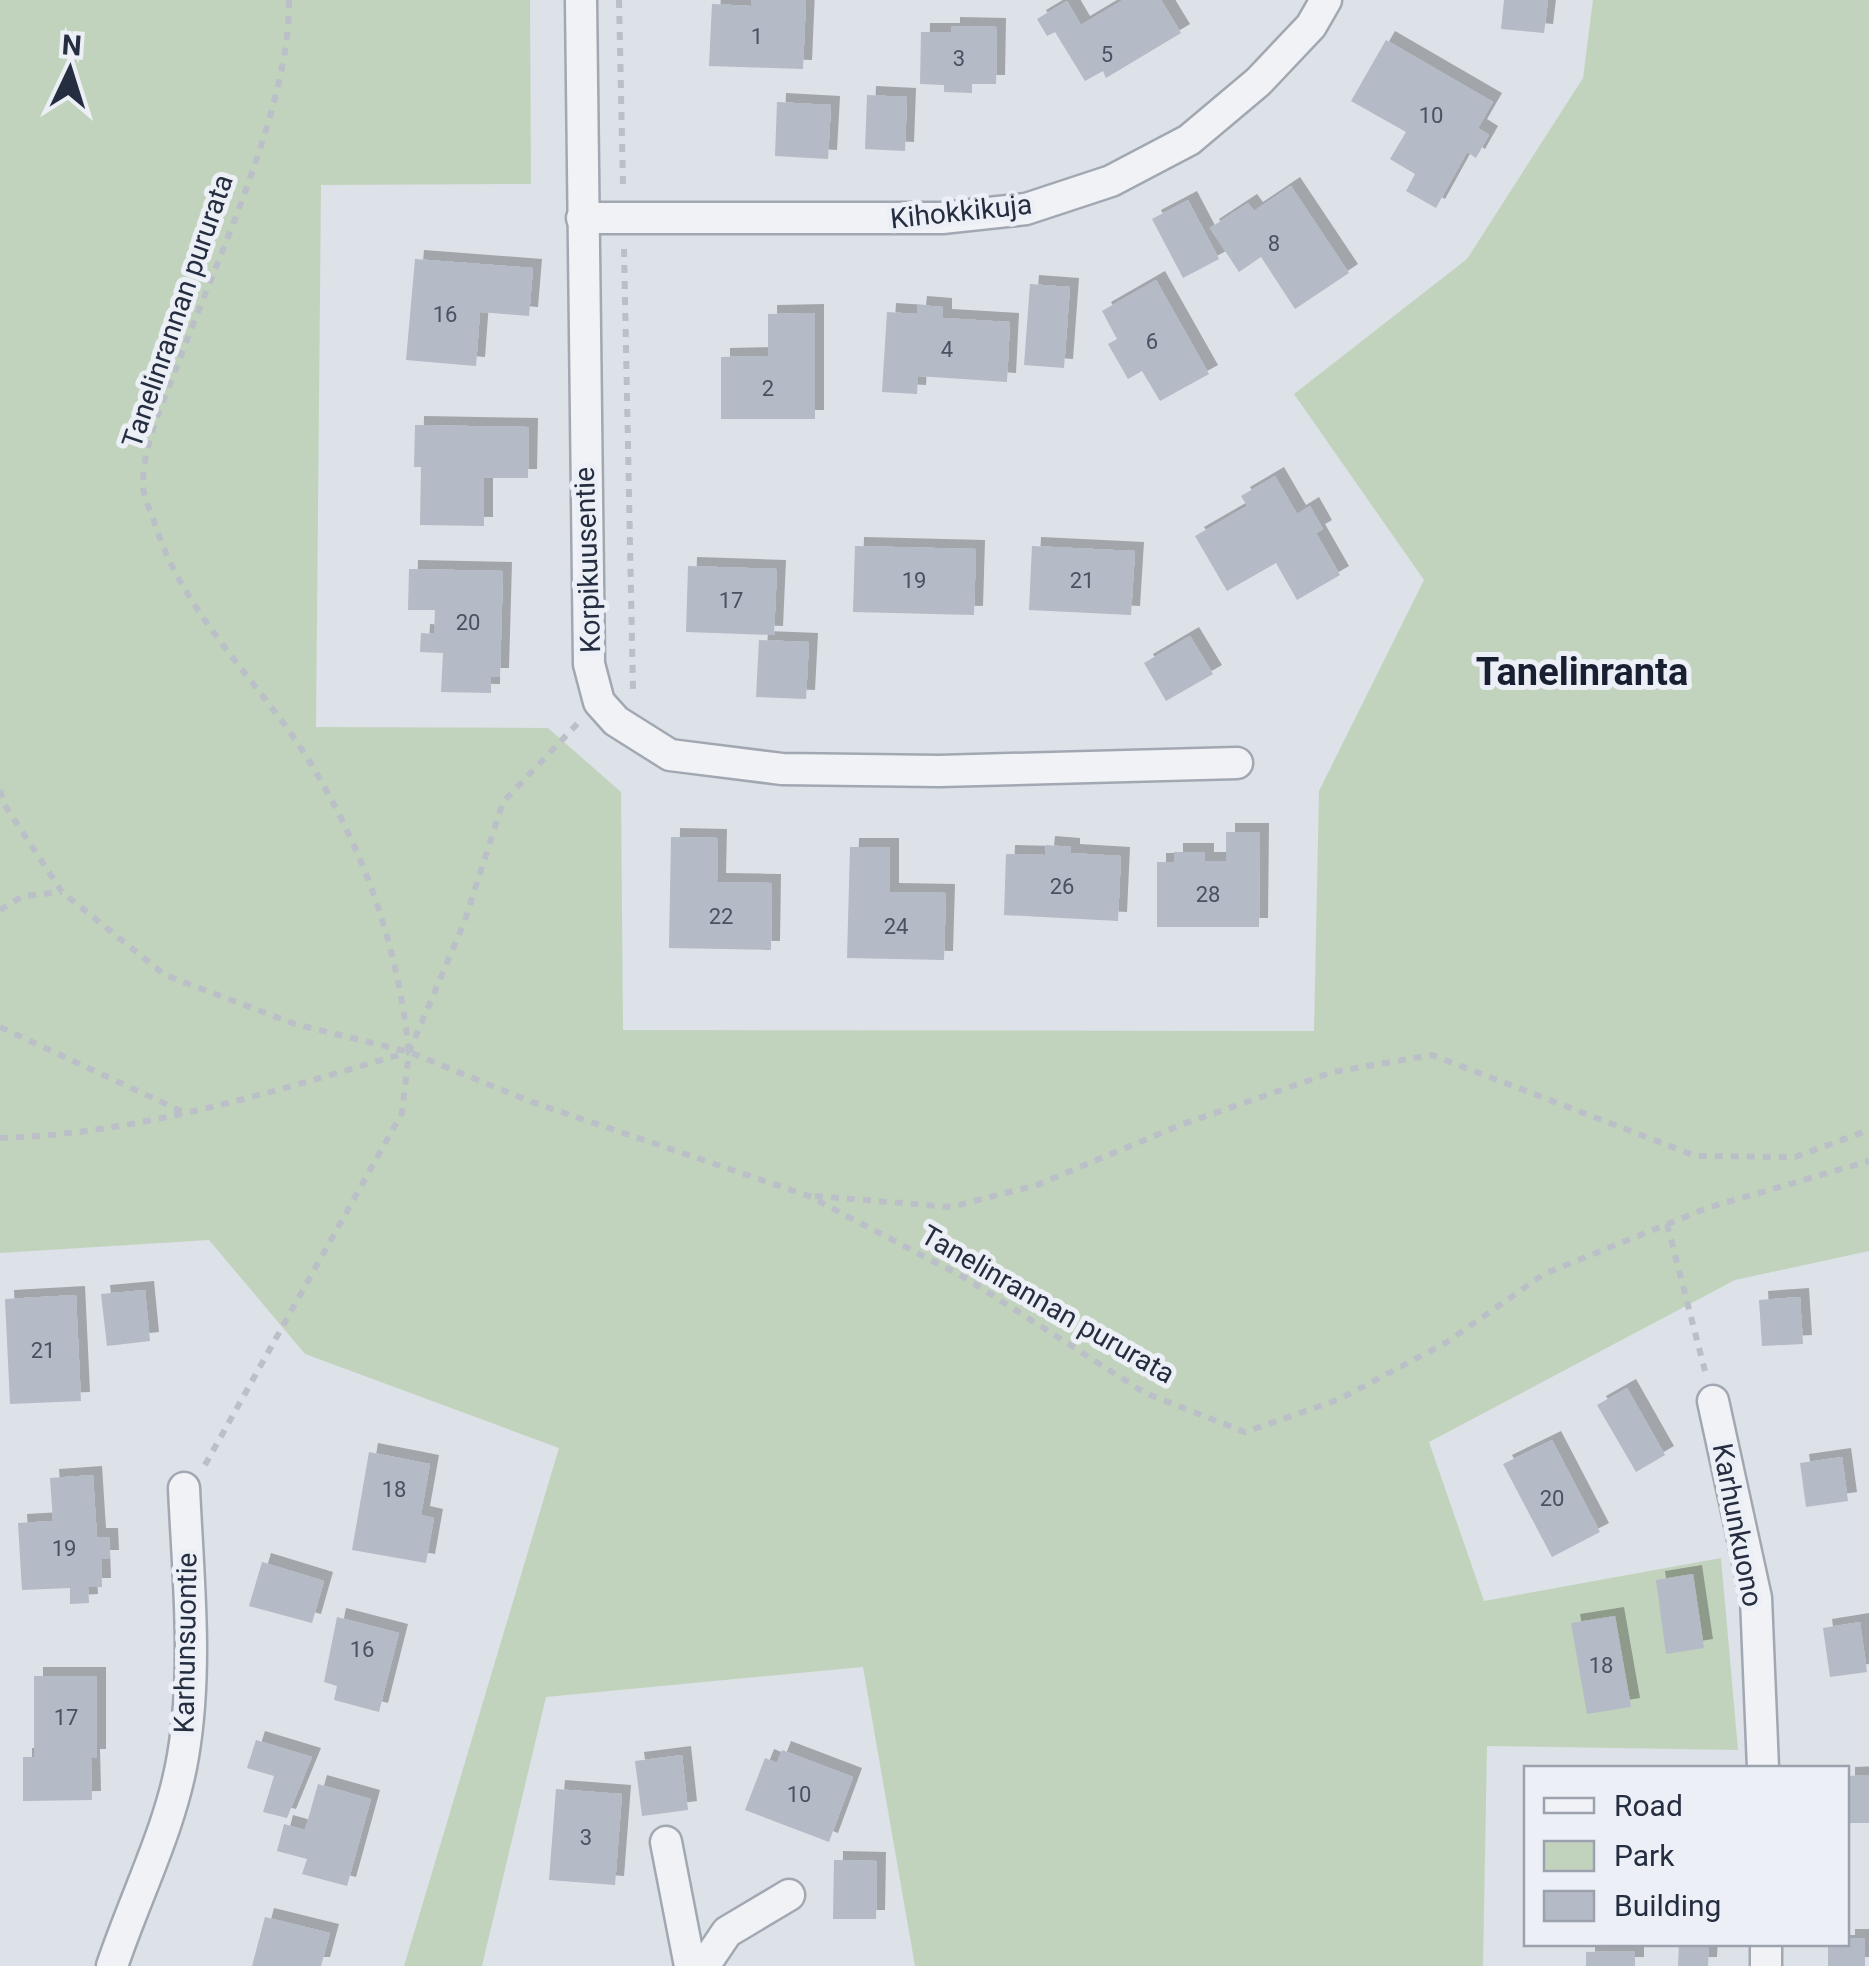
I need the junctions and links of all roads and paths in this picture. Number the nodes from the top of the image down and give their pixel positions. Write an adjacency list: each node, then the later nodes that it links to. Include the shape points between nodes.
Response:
1 (289, 0): 14 (path, Tanelinrannan pururata, via 290,33 266,128 154,427 143,486 163,550 218,642 262,692 317,774 374,884 403,994)
2 (581, 0): 5 (street, Korpikuusentie)
3 (619, 0): 6 (path)
4 (1326, 0): 6 (street, Kihokkikuja, via 1271,68 1189,140 1111,181 1026,209 942,218)
5 (582, 218): 6 (street, Kihokkikuja); 7 (street, Korpikuusentie, via 589,664)
6 (624, 219): 8 (path)
7 (599, 702): 8 (street); 14 (path, via 503,802 464,924)
8 (634, 732): 9 (street, via 670,755 782,770)
9 (1237, 764)
10 (0, 790): 11 (path, Tanelinrannan pururata)
11 (62, 892): 12 (path, via 23,896); 14 (path, Tanelinrannan pururata, via 165,975 295,1024)
12 (0, 910)
13 (0, 1027): 15 (path)
14 (410, 1052): 15 (path); 19 (path, Tanelinrannan pururata, via 532,1102); 22 (path, via 402,1113 214,1454)
15 (184, 1113): 17 (path, via 47,1137)
16 (1869, 1130): 19 (path, Tanelinrannan pururata, via 1795,1157 1696,1156 1432,1056 1333,1072 1037,1185 952,1207)
17 (2, 1136)
18 (1869, 1161): 20 (path, Tanelinrannan pururata)
19 (809, 1196): 20 (path, Tanelinrannan pururata, via 967,1279 1145,1393 1245,1432 1340,1399 1446,1342 1544,1274)
20 (1667, 1224): 21 (path)
21 (1713, 1401): 23 (street, Karhunkuono, via 1756,1598)
22 (184, 1488): 26 (street, Karhunsuontie, via 190,1692 183,1758)
23 (1763, 1766)
24 (666, 1842): 27 (street)
25 (789, 1895): 28 (street, via 727,1932)
26 (112, 1966)
27 (690, 1966)
28 (704, 1966)

